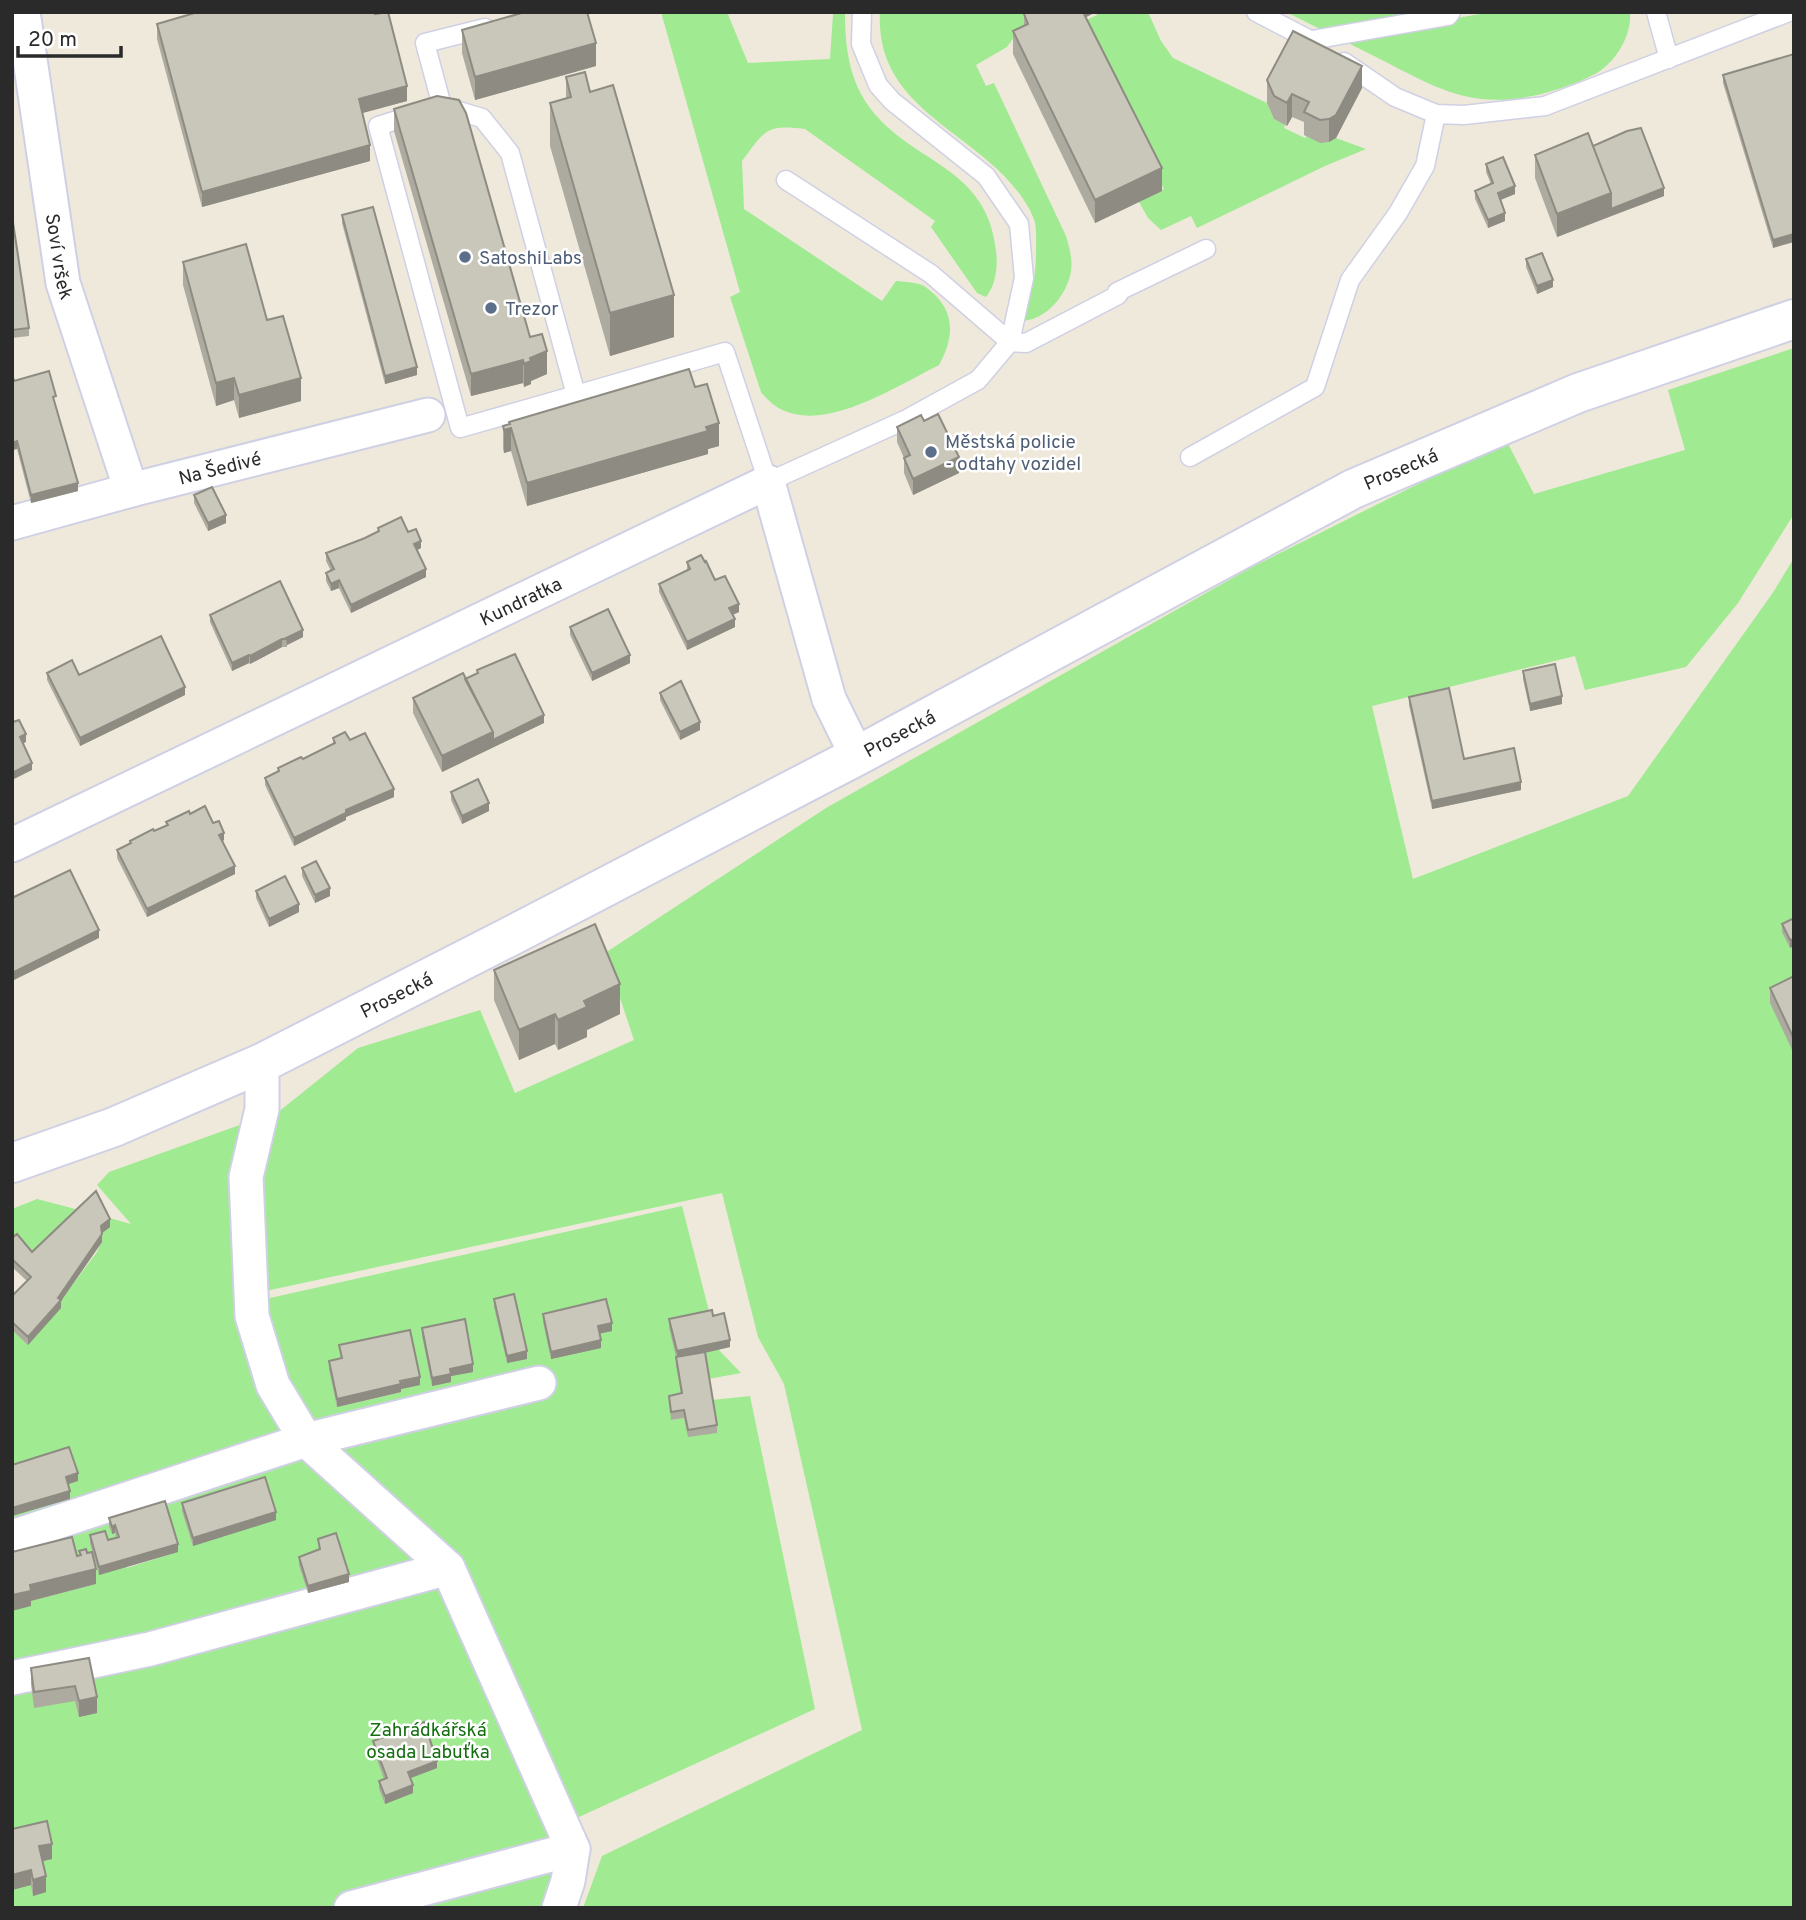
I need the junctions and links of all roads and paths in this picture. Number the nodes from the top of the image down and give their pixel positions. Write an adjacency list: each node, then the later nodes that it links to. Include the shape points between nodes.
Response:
1 (23, 12): 20 (street, Soví vršek, via 63,284)
2 (862, 12): 15 (lane, via 861,44 878,85 986,176 1019,224 1024,278)
3 (1256, 12): 8 (lane)
4 (1451, 12): 8 (lane)
5 (1656, 12): 9 (lane)
6 (1789, 12): 9 (lane)
7 (505, 23): 10 (lane, via 425,43)
8 (1312, 40): 11 (lane, via 1395,97)
9 (1670, 59): 11 (lane, via 1545,106)
10 (442, 106): 16 (lane, via 482,118 510,153); 16 (lane, via 378,126 460,428)
11 (1436, 114): 18 (lane, via 1425,166 1398,214 1350,280 1315,387)
12 (786, 180): 15 (lane, via 931,274)
13 (1206, 249): 15 (lane, via 1026,343)
14 (1794, 319): 22 (main road, Prosecká, via 1578,393 1353,489)
15 (1010, 342): 19 (lane, via 978,380 907,419)
16 (576, 395): 19 (lane, via 725,352)
17 (428, 415): 20 (street, Na Šedivé)
18 (1190, 457)
19 (768, 482): 22 (street, via 829,699); 23 (street, Kundratka)
20 (131, 490): 21 (street, Na Šedivé)
21 (12, 523)
22 (857, 755): 24 (main road, Prosecká)
23 (12, 845)
24 (262, 1063): 25 (main road, Prosecká, via 114,1127); 27 (street, via 262,1109 246,1177 252,1316 273,1385)
25 (12, 1163)
26 (539, 1383): 27 (street)
27 (306, 1440): 28 (street); 29 (street)
28 (12, 1536)
29 (448, 1568): 30 (street, via 150,1649); 31 (street)
30 (12, 1678)
31 (573, 1849): 32 (street); 33 (street)
32 (351, 1908)
33 (559, 1908)

